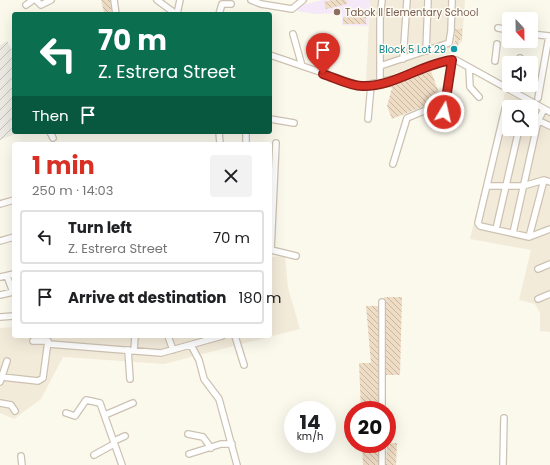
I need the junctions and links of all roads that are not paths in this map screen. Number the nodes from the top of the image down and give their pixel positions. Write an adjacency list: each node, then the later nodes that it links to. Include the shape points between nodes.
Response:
1 (33, 0): 14 (street)
2 (36, 0): 3 (street, via 41,5)
3 (51, 0)
4 (114, 0): 15 (street)
5 (157, 0): 16 (street)
6 (180, 0): 17 (street)
7 (251, 0): 8 (street, via 292,9)
8 (303, 0)
9 (382, 0): 32 (street)
10 (407, 0): 28 (street)
11 (428, 0): 26 (street)
12 (452, 0): 26 (street, via 450,41)
13 (231, 4): 18 (street, via 222,4)
14 (26, 5)
15 (116, 12)
16 (173, 12)
17 (177, 12)
18 (220, 12)
19 (498, 28): 20 (street)
20 (502, 29)
21 (293, 34): 31 (street)
22 (538, 34): 23 (street)
23 (550, 35): 38 (street)
24 (312, 44): 34 (street, via 326,47 328,50)
25 (497, 44): 30 (street)
26 (426, 51): 28 (street)
27 (272, 56): 31 (street)
28 (402, 59): 32 (street)
29 (452, 60): 33 (street); 35 (street); 39 (street)
30 (495, 61)
31 (302, 66): 34 (street)
32 (380, 66): 35 (street)
33 (469, 68): 37 (street, via 470,87); 40 (street)
34 (323, 74): 36 (street, via 361,86)
35 (380, 83): 36 (street)
36 (372, 85): 42 (street)
37 (478, 97)
38 (538, 98)
39 (446, 102): 44 (street); 52 (street, via 407,118)
40 (545, 109): 43 (street, via 537,115)
41 (272, 119): 45 (street)
42 (368, 119)
43 (539, 120): 46 (street); 55 (street)
44 (442, 122)
45 (294, 123)
46 (550, 126)
47 (502, 129): 54 (street)
48 (51, 134): 50 (street)
49 (517, 136): 56 (street)
50 (53, 138)
51 (276, 142): 59 (street)
52 (393, 164)
53 (547, 181): 55 (street); 63 (street)
54 (487, 186): 56 (street); 60 (street, via 478,223 480,226)
55 (523, 186): 56 (street); 62 (street)
56 (506, 187): 60 (street)
57 (12, 201): 58 (street)
58 (0, 204)
59 (272, 211): 66 (street, via 272,250)
60 (496, 229): 62 (street)
61 (550, 229): 63 (street)
62 (513, 233): 63 (street)
63 (529, 237)
64 (12, 238): 65 (street)
65 (0, 241)
66 (296, 256)
67 (550, 264): 68 (street)
68 (538, 269)
69 (12, 275): 70 (street)
70 (7, 276): 71 (street); 72 (street)
71 (0, 277)
72 (12, 290)
73 (12, 293): 75 (street)
74 (550, 294): 76 (street)
75 (0, 295)
76 (538, 299)
77 (382, 302): 93 (street)
78 (12, 316): 79 (street)
79 (0, 317)
80 (134, 338): 87 (street)
81 (169, 338): 88 (street)
82 (206, 338): 86 (street)
83 (236, 338): 90 (street)
84 (33, 341): 85 (street, via 48,341)
85 (49, 344): 87 (street); 91 (street, via 45,375 41,380)
86 (191, 345): 88 (street); 103 (street, via 199,360 204,379 219,399)
87 (131, 350): 88 (street, via 161,353); 92 (street)
88 (173, 350)
89 (7, 362): 91 (street)
90 (244, 365)
91 (1, 379)
92 (130, 380)
93 (382, 401)
94 (0, 402): 96 (street, via 11,405)
95 (133, 403): 98 (street)
96 (15, 411)
97 (66, 413): 98 (street, via 75,416 88,400 100,404)
98 (105, 415): 102 (street)
99 (504, 418): 113 (street)
100 (188, 434): 104 (street, via 202,438)
101 (125, 436): 102 (street)
102 (114, 442): 107 (street); 110 (street)
103 (232, 444): 104 (street); 111 (street)
104 (211, 448): 106 (street)
105 (382, 453): 112 (street)
106 (189, 454)
107 (94, 455)
108 (21, 456): 109 (street)
109 (22, 465)
110 (122, 465)
111 (236, 465)
112 (382, 465)
113 (503, 465)

